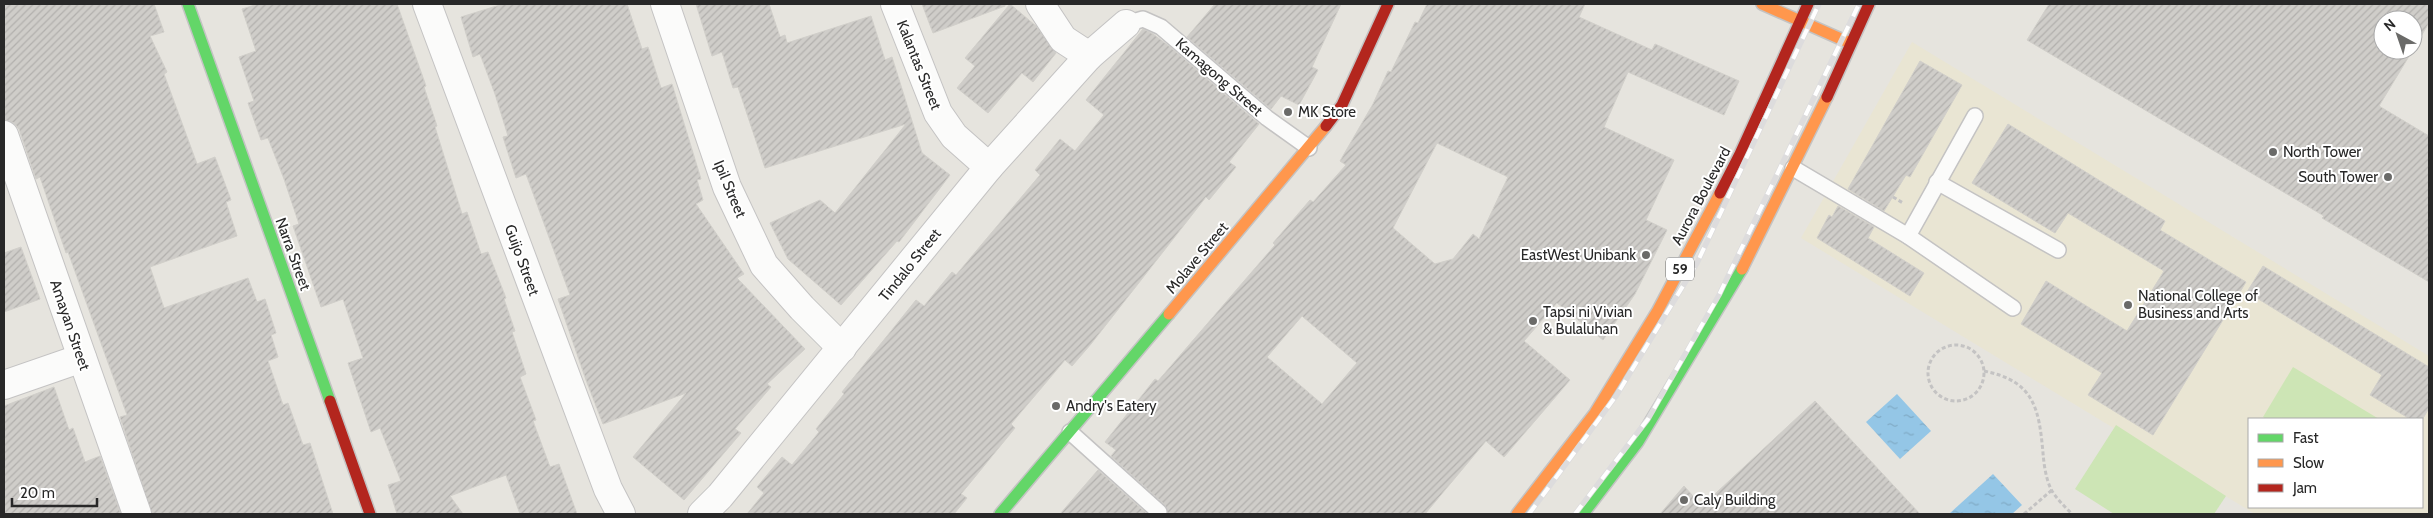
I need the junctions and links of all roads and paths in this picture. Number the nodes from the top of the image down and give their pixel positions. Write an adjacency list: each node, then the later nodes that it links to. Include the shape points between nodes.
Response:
1 (205, 4): 10 (lane)
2 (427, 4): 34 (street, Guijo Street, via 608,489)
3 (665, 4): 25 (street, Ipil Street, via 727,187 764,264)
4 (895, 4): 18 (street, Kalantas Street, via 938,113 954,136)
5 (1040, 4): 14 (street, via 1063,39)
6 (1388, 4): 17 (street, Molave Street, via 1342,105)
7 (1762, 4): 11 (street)
8 (1808, 4): 11 (street, Aurora Boulevard / 59)
9 (1870, 4): 13 (street)
10 (189, 7): 33 (street, Narra Street)
11 (1800, 20): 13 (street); 37 (street, Aurora Boulevard / 59, via 1740,154 1657,312 1595,412)
12 (1126, 24): 14 (street, Tindalo Street); 17 (lane, Kamagong Street, via 1143,19 1161,27 1267,118)
13 (1850, 43): 19 (street)
14 (1089, 56): 18 (street, Tindalo Street)
15 (1975, 116): 21 (lane)
16 (4, 135): 20 (street, Amayan Street)
17 (1309, 148): 29 (street, Molave Street)
18 (989, 167): 25 (street, Tindalo Street)
19 (1793, 168): 22 (lane); 38 (street, via 1706,332 1638,442)
20 (10, 175): 26 (street, Amayan Street)
21 (1937, 182): 22 (lane); 23 (lane)
22 (1908, 236): 24 (lane)
23 (2058, 250)
24 (2013, 308)
25 (842, 348): 35 (street, Tindalo Street)
26 (82, 358): 28 (street); 32 (street, Amayan Street)
27 (1984, 371): 27 (path, via 1980,389 1956,402 1938,396 1928,381 1933,357 1954,345 1977,354); 30 (path, via 2017,383 2030,397 2039,415 2045,470)
28 (4, 384)
29 (1070, 432): 31 (lane); 36 (street, Molave Street)
30 (2052, 490): 39 (path); 40 (path)
31 (1159, 512)
32 (137, 514)
33 (370, 514)
34 (621, 514)
35 (702, 514)
36 (1000, 514)
37 (1517, 514)
38 (1583, 514)
39 (2024, 514)
40 (2072, 514)

